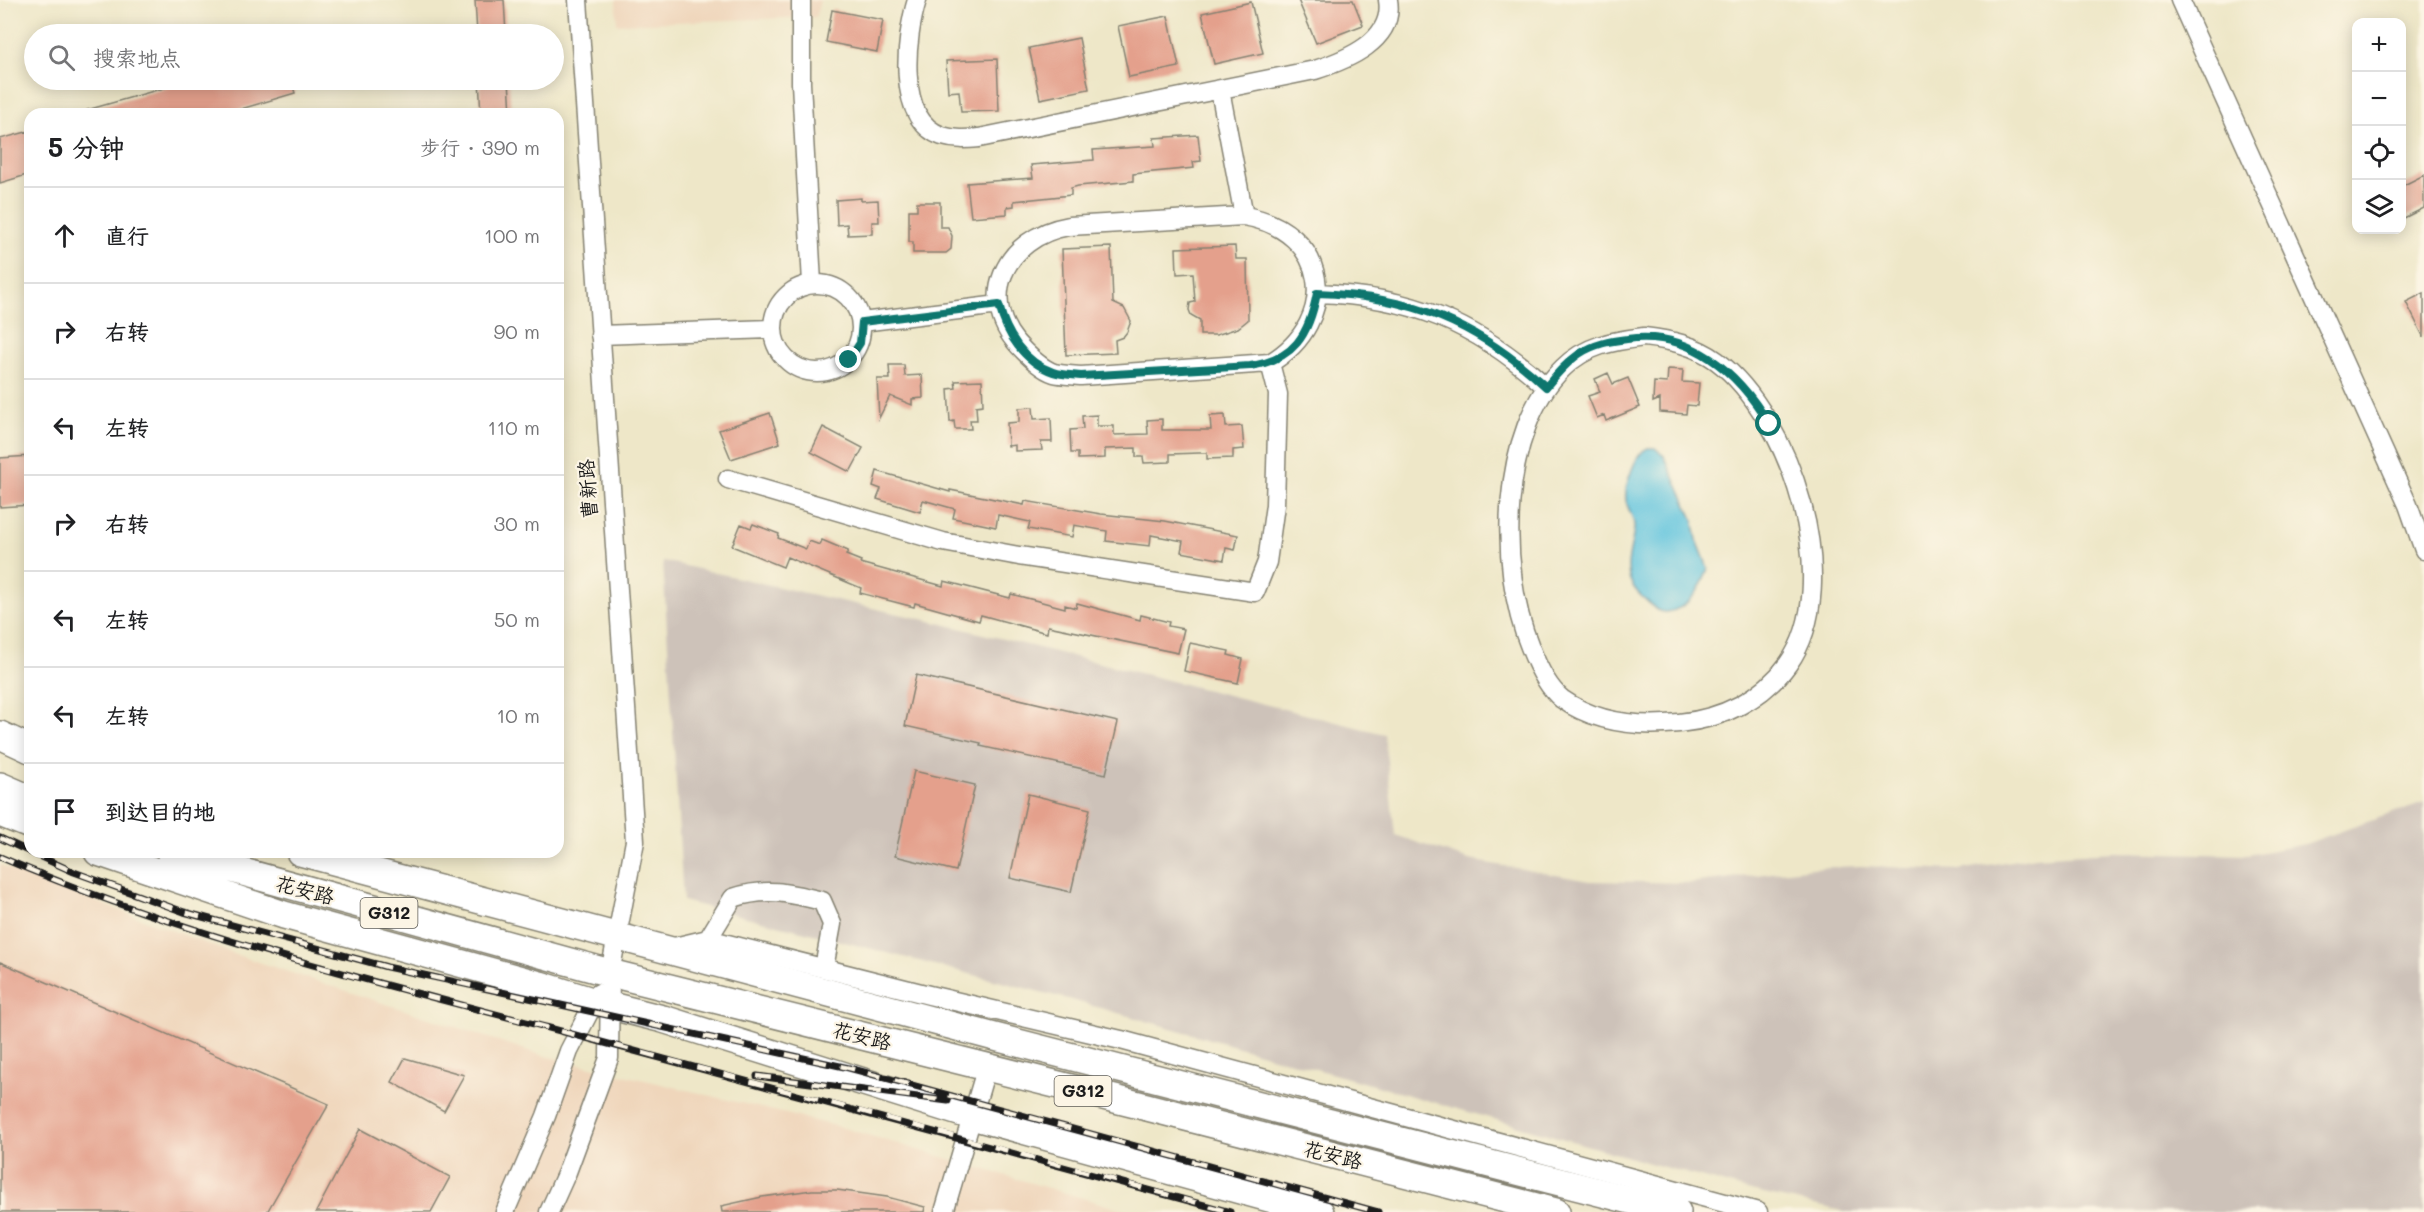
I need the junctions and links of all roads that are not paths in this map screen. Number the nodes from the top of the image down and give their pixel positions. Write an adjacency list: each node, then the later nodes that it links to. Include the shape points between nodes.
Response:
1 (578, 0): 13 (street, 曹新路)
2 (801, 0): 8 (street, via 801,83)
3 (917, 0): 6 (street, via 907,44 908,90 928,127 940,136 980,138)
4 (1388, 0): 6 (street, via 1390,10 1375,39 1341,62)
5 (2180, 0): 17 (street, via 2408,505)
6 (1220, 90): 7 (street)
7 (1244, 216): 9 (street, via 1263,219 1294,237 1308,253); 10 (street, via 1050,229 1014,253 1003,272)
8 (812, 283): 11 (street, via 830,284 845,292 857,306); 12 (street, via 783,298)
9 (1317, 293): 14 (street, via 1301,337 1287,353); 15 (street, via 1370,297 1436,314 1503,351)
10 (999, 305): 11 (street); 14 (street, via 1003,324 1015,343 1054,373 1081,376)
11 (862, 322): 12 (street, via 860,343 849,360 831,370 810,372 791,364 778,349)
12 (772, 329): 13 (street)
13 (600, 335): 27 (street, 曹新路, via 635,842)
14 (1270, 363): 16 (street, via 1278,394 1275,505 1267,562 1255,592 943,542)
15 (1546, 387): 15 (street, via 1570,361 1598,344 1644,337 1672,340 1716,361 1757,404 1797,490 1810,542 1813,582 1806,625 1794,655 1778,677 1753,698 1725,714 1648,727 1582,710 1561,698 1545,679 1522,626 1511,580 1508,544 1516,466 1528,420)
16 (728, 479)
17 (2424, 550)
18 (0, 735): 19 (highway)
19 (24, 746)
20 (0, 786): 21 (highway)
21 (24, 796)
22 (0, 813): 23 (highway)
23 (24, 823)
24 (116, 858): 32 (highway, via 284,915)
25 (192, 858): 31 (highway, 花安路 / G312)
26 (322, 858): 27 (highway, 花安路 / G312)
27 (617, 937): 29 (highway, 花安路 / G312); 31 (street, 曹新路)
28 (708, 939): 29 (street); 30 (street); 30 (street, via 733,898 750,892 781,891 822,901 832,924)
29 (664, 949): 40 (highway, 花安路 / G312)
30 (824, 969): 41 (street, via 1121,1040)
31 (610, 973): 32 (street, 曹新路); 39 (highway, 花安路 / G312)
32 (602, 1004): 34 (highway, via 663,1019); 35 (street, 曹新路, via 569,1051); 36 (street, via 609,1058)
33 (985, 1073): 34 (street)
34 (972, 1116): 37 (street); 38 (highway)
35 (505, 1212)
36 (549, 1212)
37 (944, 1212)
38 (1320, 1212)
39 (1556, 1212)
40 (1677, 1212)
41 (1758, 1212)

